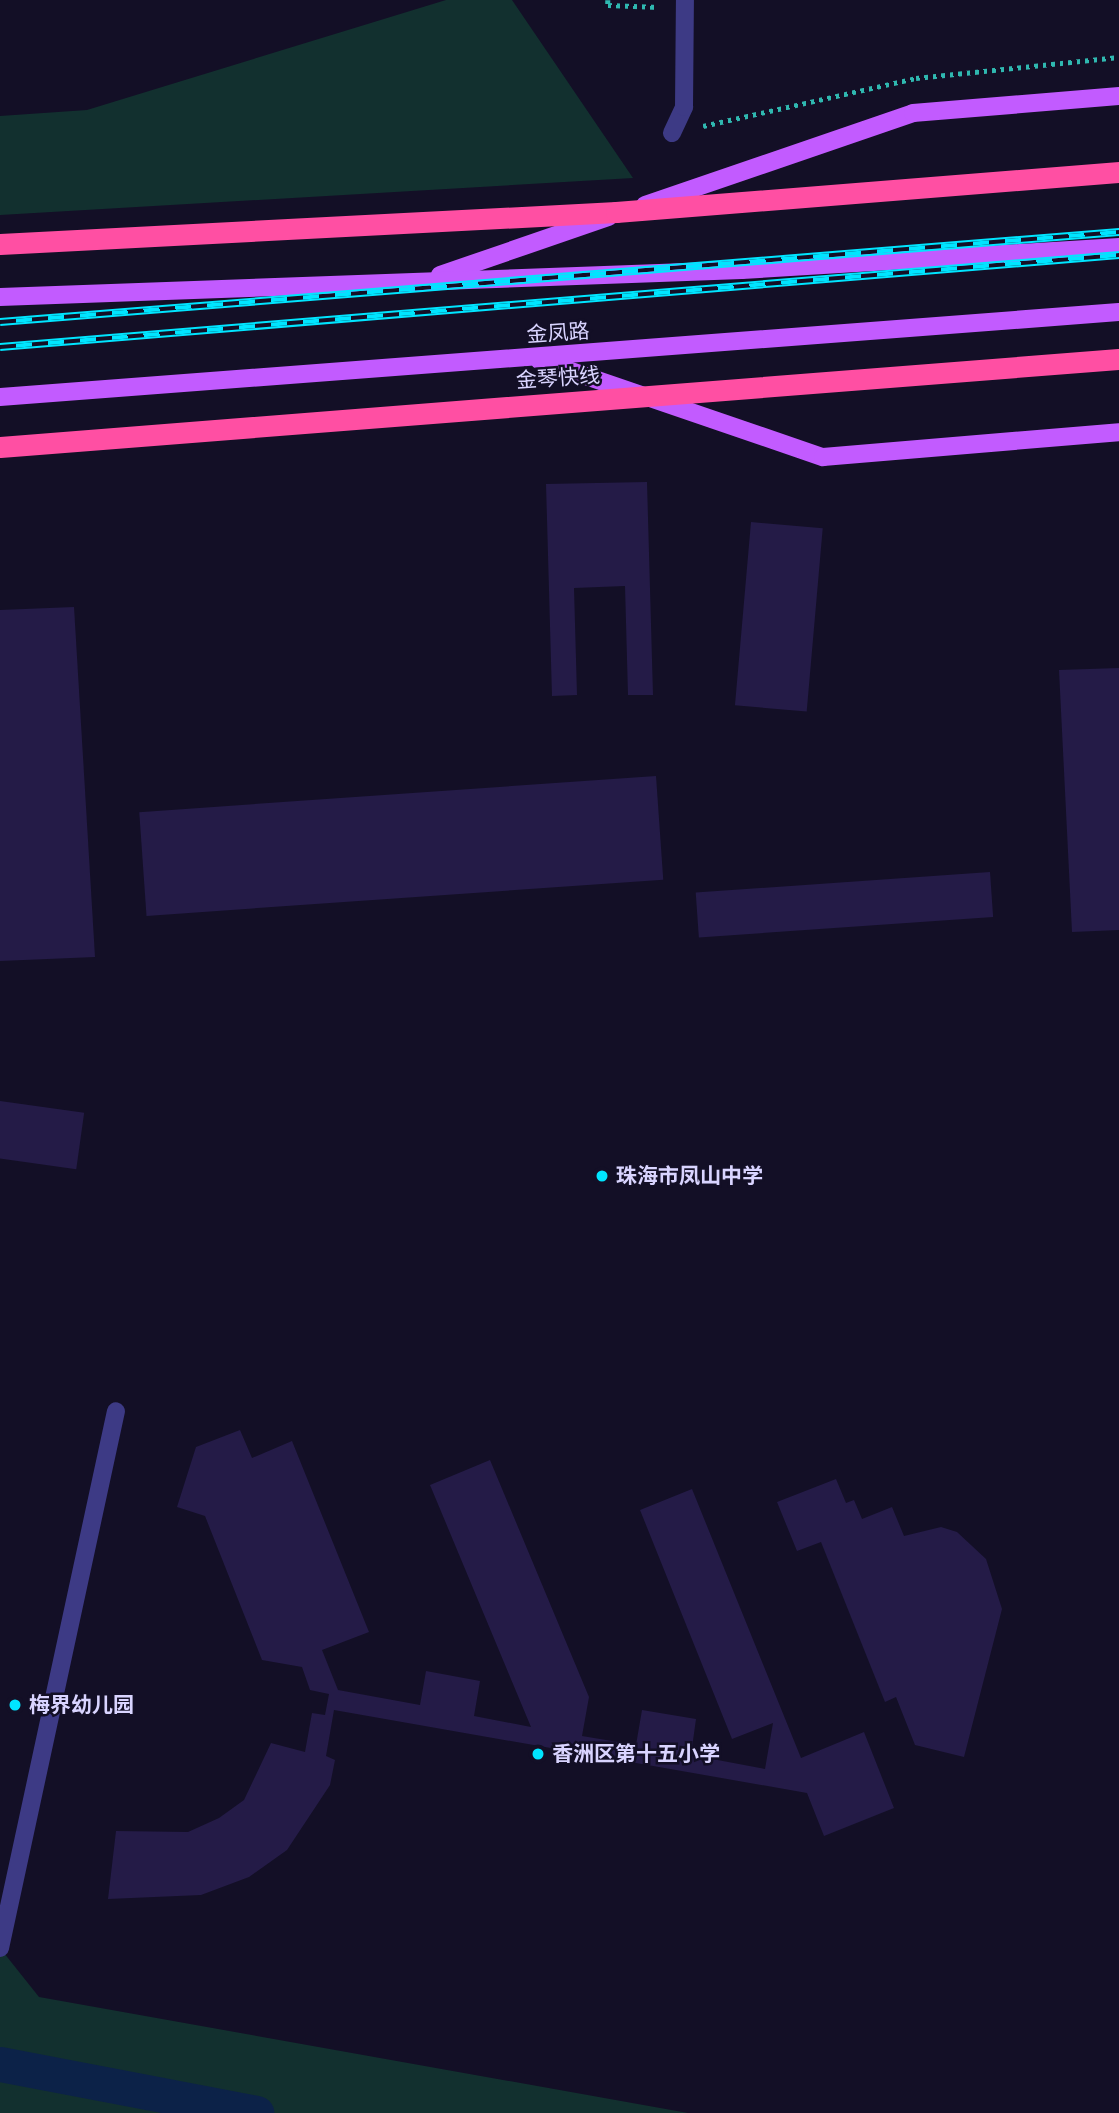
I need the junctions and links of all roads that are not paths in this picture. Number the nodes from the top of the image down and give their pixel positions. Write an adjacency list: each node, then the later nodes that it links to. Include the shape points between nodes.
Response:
1 (685, 4): 3 (street, via 684,107)
2 (1119, 96): 7 (main road, bridge, via 913,113)
3 (672, 133)
4 (1119, 172): 5 (highway, bridge, via 629,211)
5 (0, 244)
6 (1119, 247): 7 (main road)
7 (420, 282): 8 (main road)
8 (0, 297)
9 (1119, 312): 10 (main road, 金凤路)
10 (532, 358): 12 (main road, 金凤路); 13 (main road, bridge, via 823,457)
11 (1119, 359): 14 (highway, 金琴快线, bridge)
12 (0, 397)
13 (1119, 432)
14 (0, 447)
15 (116, 1411): 16 (street)
16 (4, 1894): 17 (street)
17 (0, 1948)

